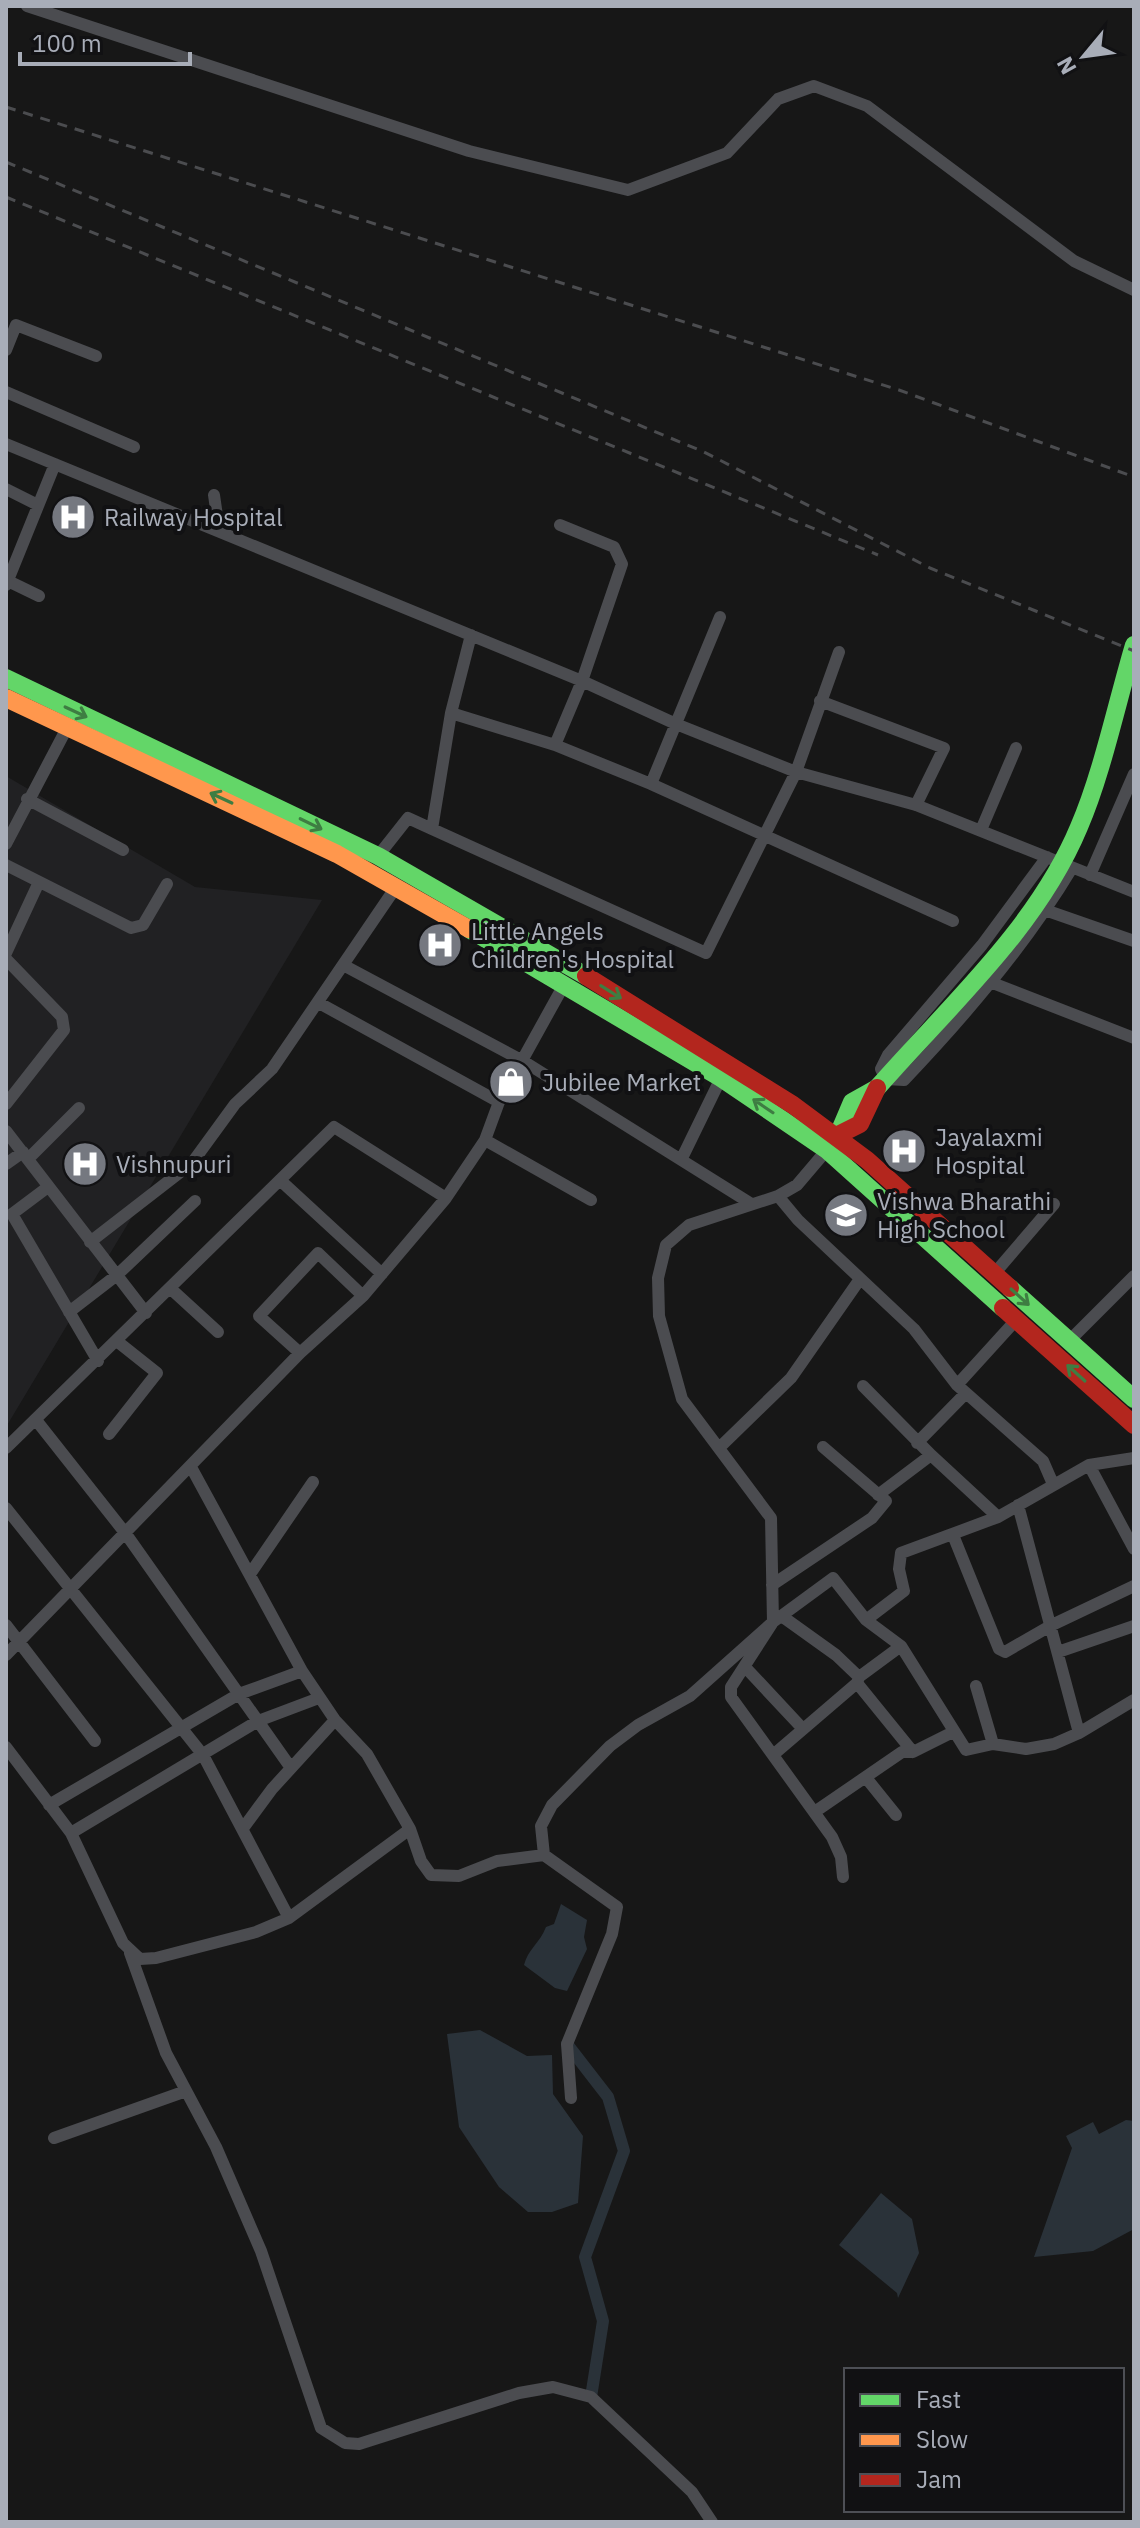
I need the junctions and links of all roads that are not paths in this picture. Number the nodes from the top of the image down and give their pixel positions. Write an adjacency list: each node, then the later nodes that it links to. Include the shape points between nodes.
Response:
1 (27, 6): 2 (street, via 469,151 628,190 727,153 778,99 814,86 867,106 1074,261)
2 (1134, 290)
3 (6, 350): 4 (street, via 16,325)
4 (96, 356)
5 (6, 392): 7 (street)
6 (6, 444): 8 (street)
7 (134, 447)
8 (55, 464): 11 (street); 13 (street)
9 (6, 489): 11 (street)
10 (214, 495): 13 (street)
11 (38, 505): 14 (street)
12 (560, 525): 21 (street, via 614,547 622,564)
13 (219, 530): 17 (street)
14 (7, 582): 15 (street)
15 (39, 596)
16 (720, 617): 25 (street)
17 (471, 635): 21 (street); 24 (street)
18 (1134, 645): 59 (main road, via 1080,826 1062,861 1024,921)
19 (839, 652): 23 (street)
20 (6, 678): 39 (main road, one-way to 39)
21 (582, 681): 25 (street); 27 (street)
22 (6, 698): 26 (main road)
23 (820, 701): 29 (street); 33 (street, via 944,748)
24 (451, 713): 27 (street); 34 (street)
25 (676, 724): 29 (street); 31 (street)
26 (68, 726): 32 (street); 46 (main road, one-way to 26)
27 (555, 745): 31 (street)
28 (1016, 748): 35 (street)
29 (796, 772): 33 (street); 36 (street)
30 (1134, 774): 43 (street)
31 (651, 784): 36 (street)
32 (27, 799): 37 (street); 38 (street)
33 (916, 805): 35 (street)
34 (432, 829): 36 (street, via 706,953); 39 (street, via 408,818)
35 (981, 830): 40 (street)
36 (766, 838): 49 (street)
37 (6, 844)
38 (123, 850)
39 (378, 856): 65 (main road, one-way to 65, via 566,964)
40 (1047, 857): 42 (street); 59 (street, via 982,945 888,1055 881,1069)
41 (6, 865): 44 (street)
42 (1072, 868): 43 (street); 48 (street)
43 (1090, 875): 47 (street)
44 (39, 882): 45 (street, via 131,928 143,925); 51 (street)
45 (167, 884)
46 (396, 887): 52 (street); 54 (main road)
47 (1134, 892)
48 (1045, 910): 50 (street); 53 (street)
49 (953, 921)
50 (1134, 941)
51 (6, 956): 61 (street, via 62,1017 64,1030)
52 (345, 966): 55 (street); 57 (street)
53 (990, 982): 56 (street); 59 (street, via 904,1080)
54 (565, 983): 57 (street); 58 (main road)
55 (319, 1003): 60 (street); 78 (street, via 272,1069 235,1104 192,1163)
56 (1134, 1038)
57 (523, 1061): 60 (street); 67 (street)
58 (721, 1078): 65 (main road, one-way to 58); 67 (street)
59 (885, 1079): 65 (main road, via 852,1102)
60 (499, 1102): 64 (street)
61 (6, 1104)
62 (79, 1108): 66 (street)
63 (6, 1131): 66 (street)
64 (485, 1140): 72 (street); 73 (street)
65 (833, 1143): 71 (street, via 797,1185); 80 (main road); 88 (main road)
66 (25, 1155): 68 (street); 70 (street)
67 (682, 1158): 75 (street)
68 (6, 1164)
69 (281, 1181): 72 (street, via 334,1127); 79 (street); 84 (street)
70 (48, 1187): 77 (street); 78 (street)
71 (778, 1196): 75 (street); 83 (street)
72 (446, 1198): 79 (street)
73 (591, 1200)
74 (195, 1201): 81 (street)
75 (750, 1203): 103 (street, via 689,1225 666,1245 658,1278 659,1316 682,1399)
76 (1054, 1204): 80 (street)
77 (9, 1216): 86 (street)
78 (90, 1242): 81 (street)
79 (382, 1274): 85 (street)
80 (994, 1274): 90 (main road, one-way to 90)
81 (117, 1275): 86 (street); 87 (street)
82 (1134, 1276): 90 (street)
83 (860, 1279): 95 (street, via 914,1329); 103 (street, via 791,1378)
84 (171, 1289): 87 (street); 89 (street)
85 (363, 1296): 92 (street); 92 (street, via 318,1253 259,1316)
86 (69, 1312): 93 (street)
87 (146, 1313): 91 (street)
88 (1017, 1319): 95 (street); 98 (main road, one-way to 88)
89 (218, 1332)
90 (1069, 1341): 96 (main road)
91 (118, 1342): 93 (street); 99 (street, via 157,1373)
92 (300, 1353): 107 (street)
93 (98, 1361): 97 (street)
94 (863, 1386): 100 (street)
95 (962, 1389): 100 (street); 109 (street, via 1043,1461)
96 (1134, 1399)
97 (36, 1420): 102 (street); 114 (street)
98 (1134, 1425)
99 (109, 1434)
100 (917, 1443): 104 (street)
101 (823, 1447): 110 (street)
102 (6, 1448)
103 (719, 1448): 118 (street, via 771,1518)
104 (931, 1455): 110 (street); 113 (street)
105 (1134, 1458): 106 (street)
106 (1089, 1465): 109 (street); 116 (street)
107 (191, 1467): 114 (street); 117 (street)
108 (313, 1482): 117 (street)
109 (1053, 1484): 111 (street)
110 (878, 1495): 118 (street, via 886,1501 876,1514)
111 (1018, 1505): 113 (street); 124 (street)
112 (6, 1508): 120 (street)
113 (998, 1517): 115 (street)
114 (126, 1534): 120 (street); 134 (street)
115 (953, 1535): 122 (street, via 901,1553 904,1591); 124 (street, via 999,1649 1009,1652)
116 (1134, 1549)
117 (250, 1574): 131 (street)
118 (772, 1585): 121 (street)
119 (1134, 1586): 124 (street)
120 (72, 1589): 126 (street); 139 (street)
121 (778, 1619): 122 (street, via 833,1578); 130 (street); 132 (street, via 836,1655); 157 (street, via 690,1696 610,1746 571,1785 541,1826)
122 (866, 1620): 127 (street)
123 (6, 1625): 126 (street)
124 (1052, 1625): 128 (street)
125 (1134, 1626): 128 (street)
126 (20, 1641): 129 (street); 143 (street)
127 (901, 1646): 132 (street); 141 (street)
128 (1058, 1652): 142 (street)
129 (6, 1655)
130 (746, 1668): 140 (street); 148 (street, via 731,1687 731,1697)
131 (302, 1671): 134 (street); 135 (street)
132 (858, 1680): 140 (street); 146 (street)
133 (976, 1686): 144 (street)
134 (239, 1694): 138 (street); 139 (street)
135 (319, 1698): 137 (street); 138 (street)
136 (1134, 1700): 142 (street)
137 (335, 1720): 149 (street); 155 (street, via 367,1754)
138 (258, 1721): 147 (street); 149 (street)
139 (182, 1727): 147 (street); 151 (street)
140 (803, 1729): 148 (street)
141 (953, 1732): 144 (street, via 966,1750); 146 (street)
142 (1079, 1733): 144 (street, via 1026,1749)
143 (95, 1741)
144 (993, 1744)
145 (6, 1747): 151 (street)
146 (913, 1752): 150 (street, via 902,1752)
147 (203, 1755): 154 (street); 156 (street)
148 (773, 1755): 152 (street)
149 (291, 1768): 154 (street)
150 (867, 1779): 152 (street); 153 (street)
151 (49, 1805): 156 (street)
152 (816, 1811): 158 (street, via 841,1857)
153 (896, 1815)
154 (244, 1827): 159 (street)
155 (410, 1829): 157 (street, via 431,1875 459,1876 497,1861); 159 (street)
156 (71, 1833): 160 (street)
157 (544, 1855): 162 (street, via 617,1907 612,1934 567,2044)
158 (843, 1877)
159 (289, 1918): 160 (street, via 156,1958 140,1959)
160 (130, 1953): 161 (street, via 166,2053)
161 (186, 2091): 163 (street); 164 (street, via 261,2251 321,2428 331,2438 359,2444 553,2387 591,2397 692,2492)
162 (571, 2098)
163 (54, 2138)
164 (712, 2522)

